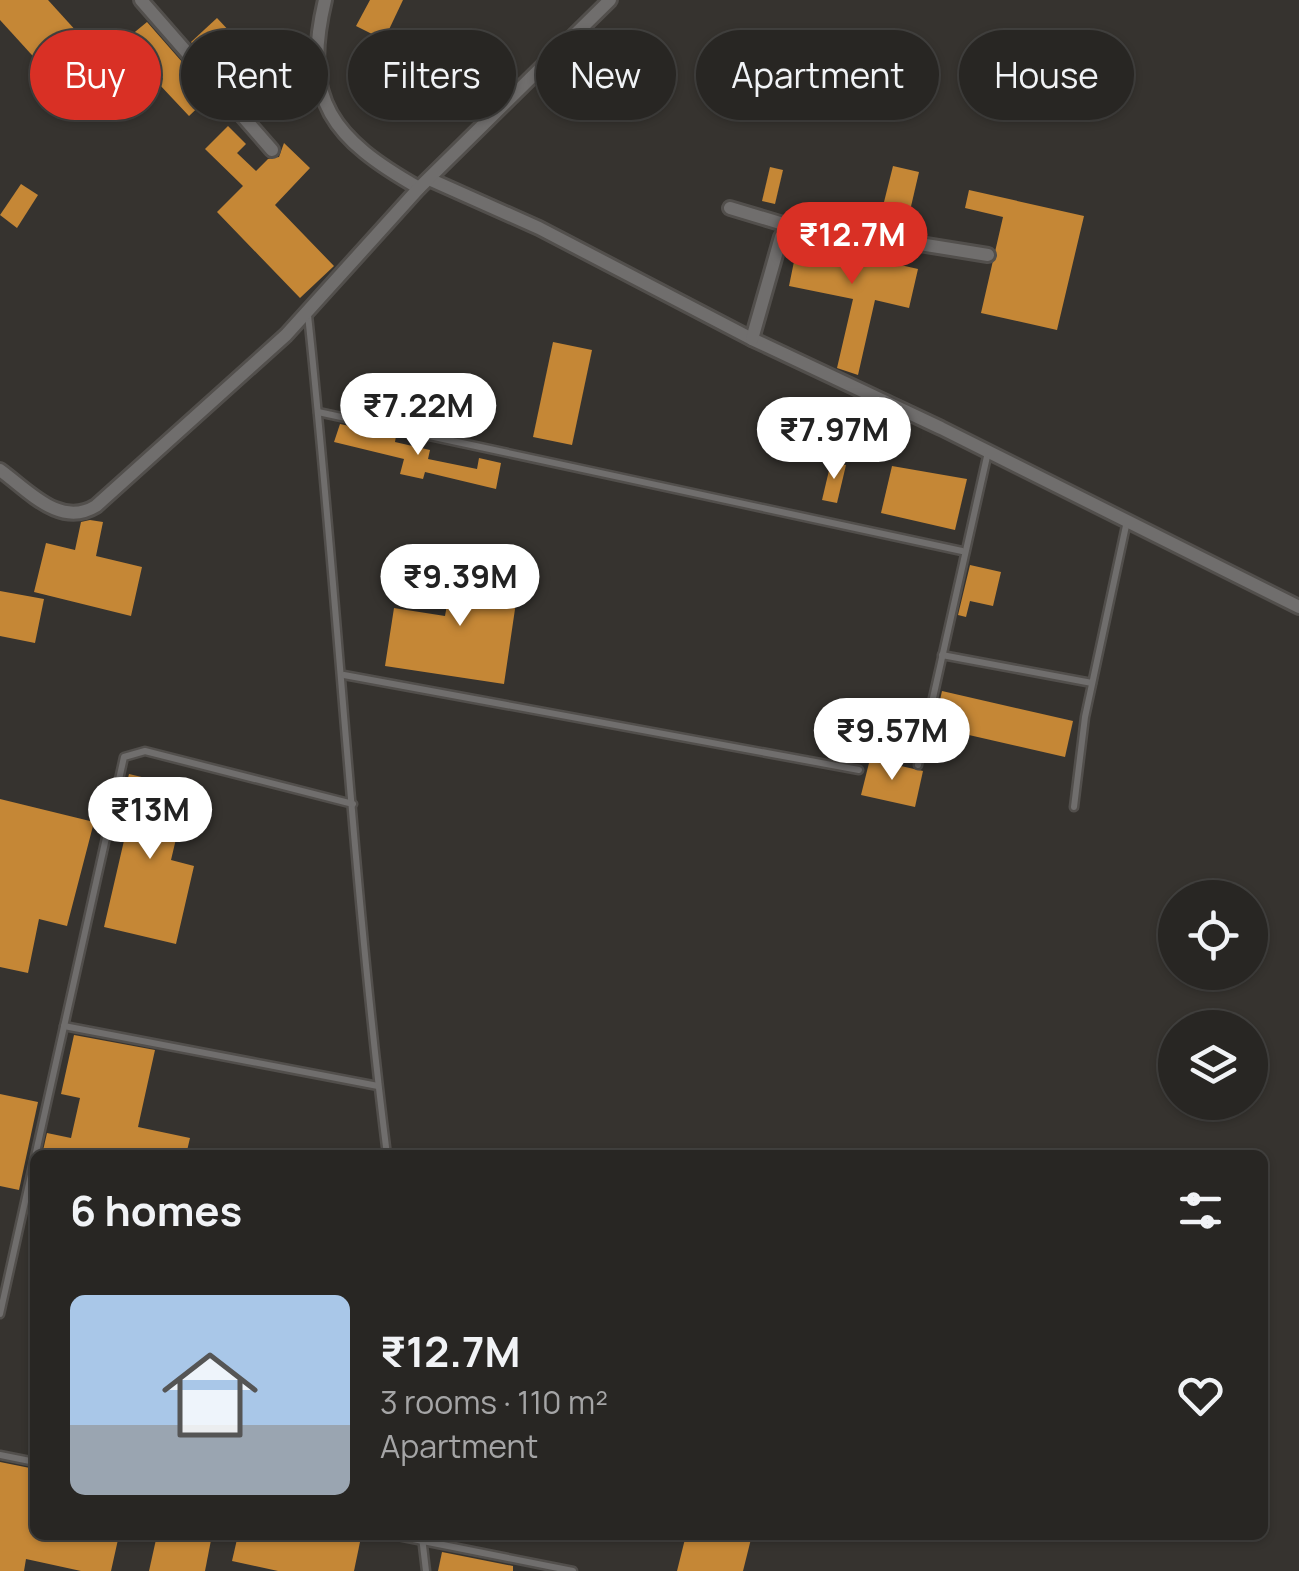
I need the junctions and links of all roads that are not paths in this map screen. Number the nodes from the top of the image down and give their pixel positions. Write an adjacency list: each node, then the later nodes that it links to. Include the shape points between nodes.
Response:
1 (141, 0): 4 (street)
2 (325, 0): 5 (street, via 315,63 329,110 358,148)
3 (610, 0): 5 (street)
4 (272, 150)
5 (424, 184): 9 (street); 10 (street, via 538,228)
6 (730, 208): 7 (street)
7 (790, 226): 8 (street); 10 (street)
8 (988, 255)
9 (308, 314): 11 (lane); 13 (street, via 83,514 63,514)
10 (752, 339): 12 (street)
11 (318, 412): 15 (lane); 18 (lane)
12 (988, 451): 14 (street); 15 (lane)
13 (0, 470)
14 (1128, 520): 16 (street); 19 (lane)
15 (962, 552): 17 (lane)
16 (1299, 607)
17 (942, 656): 19 (lane); 20 (lane)
18 (344, 675): 21 (lane); 22 (lane)
19 (1092, 684): 23 (lane)
20 (918, 765)
21 (859, 770)
22 (353, 804): 24 (lane, via 130,752 122,763); 25 (lane)
23 (1074, 807)
24 (64, 1026): 25 (lane); 26 (lane)
25 (378, 1086): 27 (lane)
26 (36, 1150)
27 (386, 1150)
28 (30, 1179): 29 (lane)
29 (0, 1314)
30 (0, 1455): 31 (lane)
31 (30, 1461)
32 (422, 1540): 34 (lane)
33 (435, 1540): 35 (lane)
34 (426, 1571)
35 (573, 1571)

